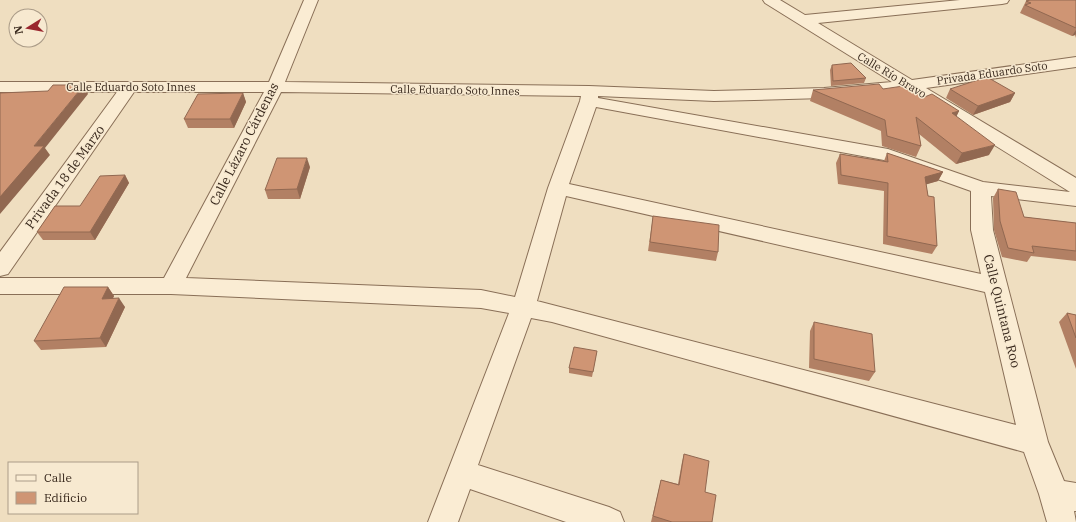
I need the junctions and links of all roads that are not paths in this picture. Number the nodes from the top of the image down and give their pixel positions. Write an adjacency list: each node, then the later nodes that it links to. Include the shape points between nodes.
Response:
1 (311, 0): 9 (street, Calle Lázaro Cárdenas)
2 (770, 0): 4 (street, Calle Río Bravo)
3 (1002, 0): 4 (street)
4 (803, 20): 6 (street, Calle Río Bravo)
5 (1076, 62): 6 (street, Privada Eduardo Soto)
6 (909, 85): 10 (street, Calle Eduardo Soto Innes, via 824,93); 11 (street, Calle Río Bravo)
7 (0, 86): 8 (street, Calle Eduardo Soto Innes)
8 (130, 86): 9 (street, Calle Eduardo Soto Innes); 15 (street, Privada 18 de Marzo)
9 (275, 87): 10 (street, Calle Eduardo Soto Innes); 17 (street, Calle Lázaro Cárdenas)
10 (589, 96): 12 (street); 13 (street, via 888,155)
11 (1076, 187)
12 (558, 188): 18 (street); 19 (street)
13 (981, 188): 14 (street); 18 (street, Calle Quintana Roo, via 982,230)
14 (1076, 199)
15 (0, 268)
16 (0, 286): 17 (street)
17 (171, 286): 19 (street, via 481,299)
18 (995, 286): 20 (street, Calle Quintana Roo)
19 (523, 308): 20 (street, via 560,315); 21 (street)
20 (1034, 442): 22 (street, Calle Quintana Roo)
21 (462, 473): 23 (street); 24 (street)
22 (1065, 496): 25 (street, Calle Quintana Roo)
23 (443, 522)
24 (609, 522)
25 (1062, 522)

